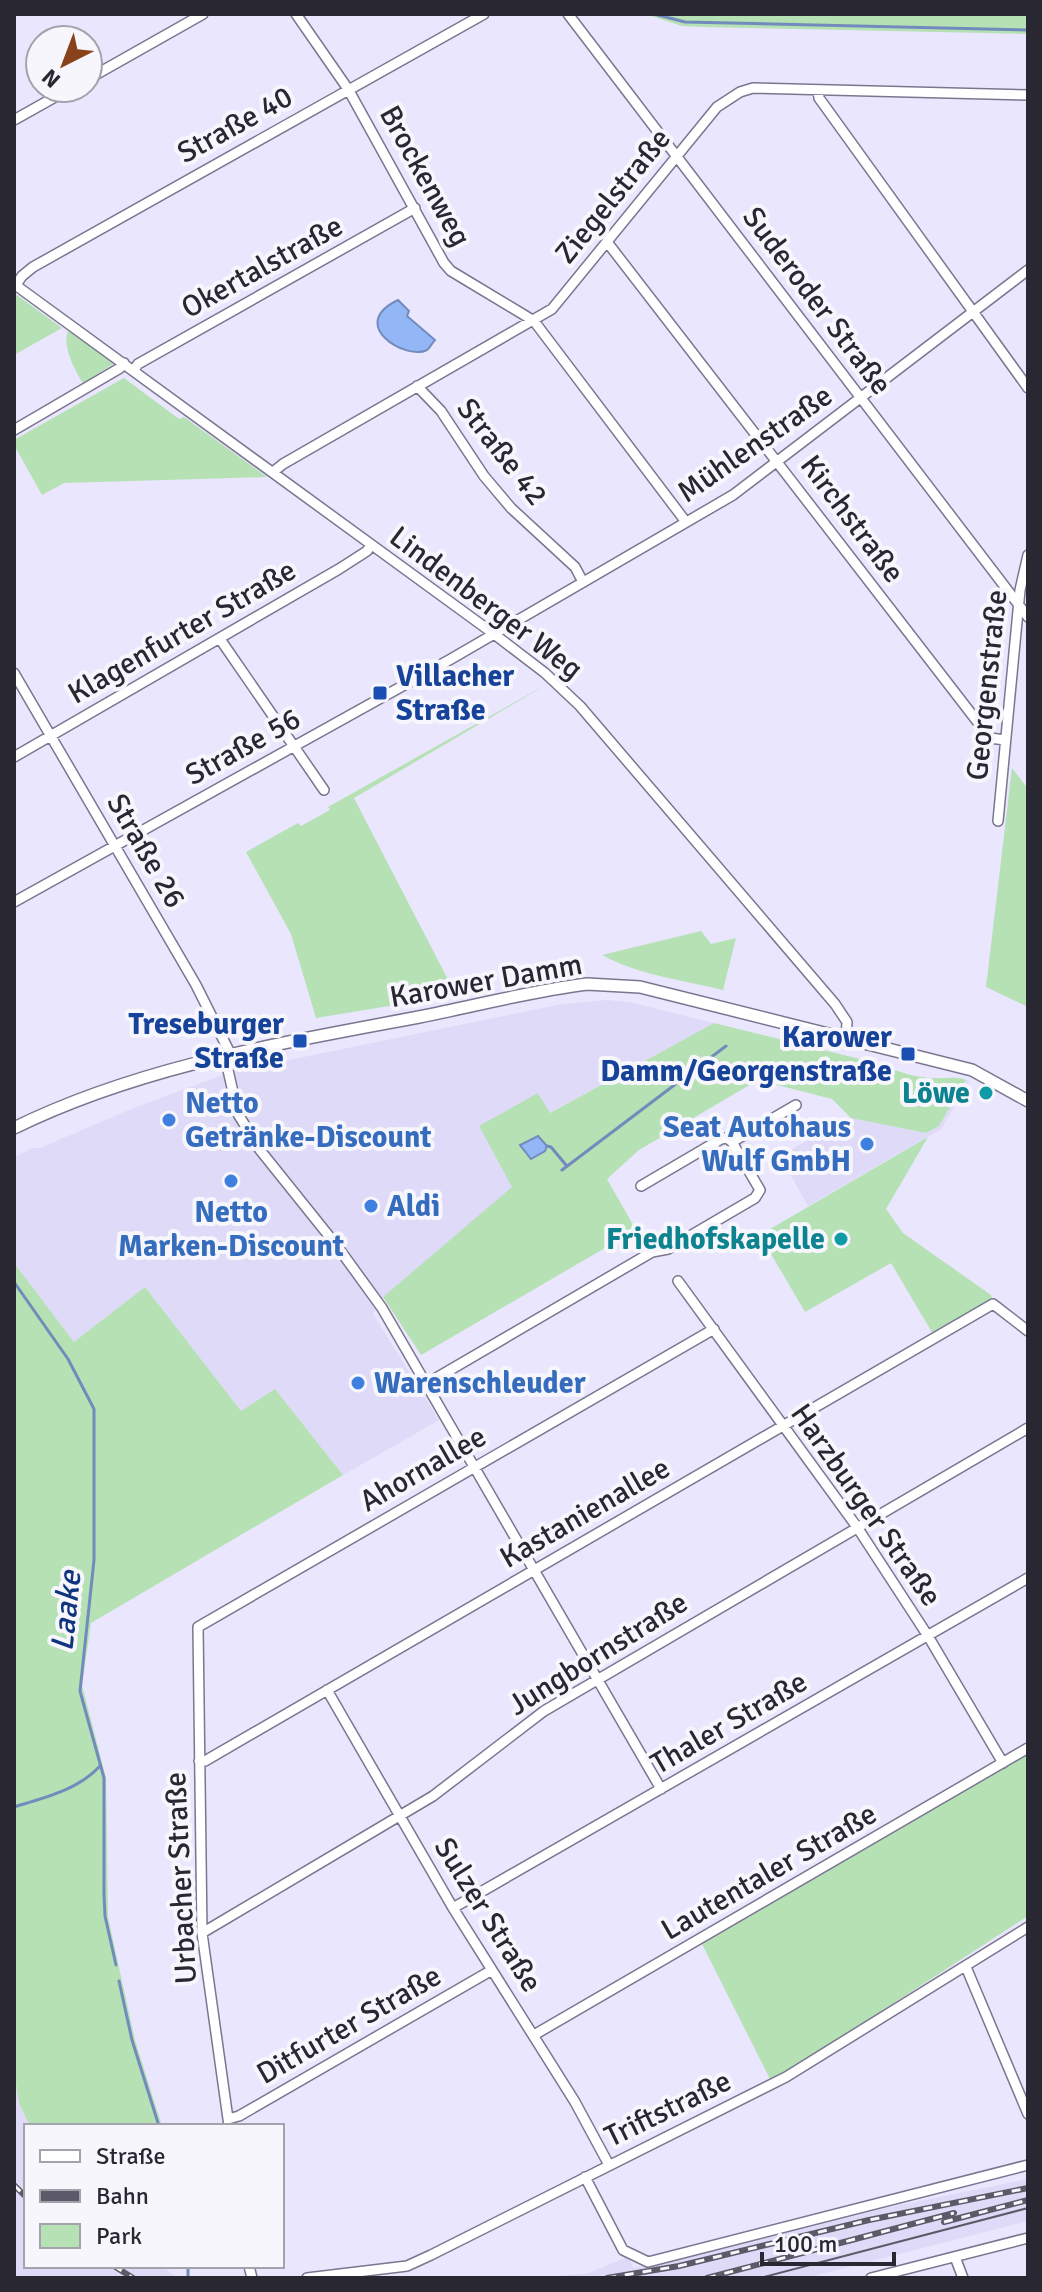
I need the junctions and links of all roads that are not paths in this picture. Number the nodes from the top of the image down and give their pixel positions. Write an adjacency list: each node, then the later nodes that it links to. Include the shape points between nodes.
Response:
1 (203, 14): 5 (street)
2 (296, 14): 6 (street, Brockenweg)
3 (484, 14): 6 (street, Straße 40)
4 (568, 14): 11 (street, Suderoder Straße)
5 (104, 70)
6 (348, 89): 12 (street, Brockenweg); 15 (street, Straße 40, via 33,267)
7 (818, 90): 8 (street, Ziegelstraße); 11 (street, Ziegelstraße, via 740,92 717,107); 16 (street)
8 (1028, 95)
9 (42, 104): 10 (street)
10 (14, 120)
11 (677, 156): 13 (street, Ziegelstraße); 22 (street, Suderoder Straße)
12 (415, 208): 17 (street, Brockenweg, via 451,271); 19 (street, Okertalstraße)
13 (607, 242): 17 (street, Ziegelstraße, via 552,309); 24 (street, Kirchstraße)
14 (1028, 270): 16 (street, Mühlenstraße)
15 (15, 285): 18 (street, Lindenberger Weg)
16 (972, 312): 21 (street); 22 (street, Mühlenstraße)
17 (534, 321): 20 (street, Ziegelstraße); 26 (street, Brockenweg)
18 (124, 363): 19 (street, Lindenberger Weg); 23 (street)
19 (134, 370): 25 (street, Lindenberger Weg)
20 (417, 386): 25 (street, Ziegelstraße); 29 (street, Straße 42, via 511,508 575,567)
21 (1028, 388)
22 (861, 398): 24 (street, Mühlenstraße); 30 (street, Suderoder Straße)
23 (14, 430)
24 (778, 462): 26 (street, Mühlenstraße); 36 (street, Kirchstraße, via 990,738)
25 (273, 472): 27 (street, Lindenberger Weg)
26 (686, 522): 29 (street, Mühlenstraße)
27 (371, 545): 32 (street, Lindenberger Weg); 33 (street, Klagenfurter Straße)
28 (1028, 555): 30 (street, Georgenstraße)
29 (583, 582): 32 (street, Mühlenstraße)
30 (1019, 605): 31 (street, Suderoder Straße); 36 (street, Georgenstraße)
31 (1028, 617)
32 (494, 634): 37 (street, Straße 56); 43 (street, Lindenberger Weg, via 580,706 835,1004 847,1022)
33 (220, 639): 35 (street, Klagenfurter Straße); 37 (street)
34 (14, 673): 35 (street, Straße 26)
35 (51, 736): 38 (street, Klagenfurter Straße); 41 (street, Straße 26)
36 (1005, 740): 40 (street, Georgenstraße)
37 (294, 747): 39 (street); 41 (street, Straße 56)
38 (14, 757)
39 (324, 790)
40 (998, 821)
41 (115, 845): 42 (street, Straße 56); 44 (street, Straße 26, via 196,985)
42 (14, 902)
43 (846, 1040): 44 (main road, Karower Damm, via 640,987 587,984); 45 (main road, Karower Damm, via 972,1070)
44 (228, 1056): 47 (main road, Karower Damm, via 136,1079); 53 (street, via 238,1114 377,1301)
45 (1028, 1101)
46 (796, 1105): 48 (street)
47 (14, 1128)
48 (732, 1142): 49 (street, via 721,1139); 53 (street, via 760,1190 755,1198)
49 (641, 1186)
50 (678, 1281): 51 (street, Harzburger Straße)
51 (714, 1329): 54 (street, Harzburger Straße); 56 (street, Ahornallee)
52 (1028, 1331): 54 (street, Kastanienallee, via 993,1304)
53 (426, 1384): 56 (street)
54 (782, 1426): 57 (street, Harzburger Straße); 58 (street, Kastanienallee)
55 (1028, 1428): 57 (street, Jungbornstraße)
56 (474, 1468): 58 (street); 60 (street, Ahornallee)
57 (857, 1527): 61 (street, Harzburger Straße); 62 (street, Jungbornstraße)
58 (533, 1571): 62 (street); 63 (street, Kastanienallee)
59 (1028, 1578): 61 (street, Thaler Straße)
60 (198, 1627): 65 (street, Urbacher Straße)
61 (928, 1636): 66 (street, Harzburger Straße); 67 (street, Thaler Straße)
62 (597, 1679): 67 (street); 68 (street, Jungbornstraße, via 544,1711)
63 (327, 1690): 65 (street, Kastanienallee); 68 (street, Sulzer Straße)
64 (1028, 1748): 66 (street, Lautentaler Straße)
65 (199, 1761): 71 (street, Urbacher Straße)
66 (1003, 1763): 74 (street, Lautentaler Straße)
67 (661, 1789): 69 (street, Thaler Straße)
68 (400, 1817): 69 (street, Sulzer Straße); 71 (street, Jungbornstraße)
69 (453, 1908): 73 (street, Sulzer Straße)
70 (1028, 1927): 72 (street, Triftstraße)
71 (202, 1933): 76 (street, Urbacher Straße)
72 (966, 1967): 75 (street); 77 (street, Triftstraße, via 786,2077)
73 (492, 1970): 74 (street, Sulzer Straße); 76 (street, Ditfurter Straße)
74 (534, 2035): 77 (street, Sulzer Straße)
75 (1028, 2114)
76 (228, 2122)
77 (609, 2165): 79 (street, Triftstraße)
78 (1028, 2165): 79 (street, via 648,2262 623,2250)
79 (585, 2177): 82 (street, Triftstraße, via 407,2266)
80 (1028, 2238): 81 (street)
81 (955, 2257): 83 (street); 84 (street)
82 (307, 2278)
83 (871, 2278)
84 (963, 2278)

